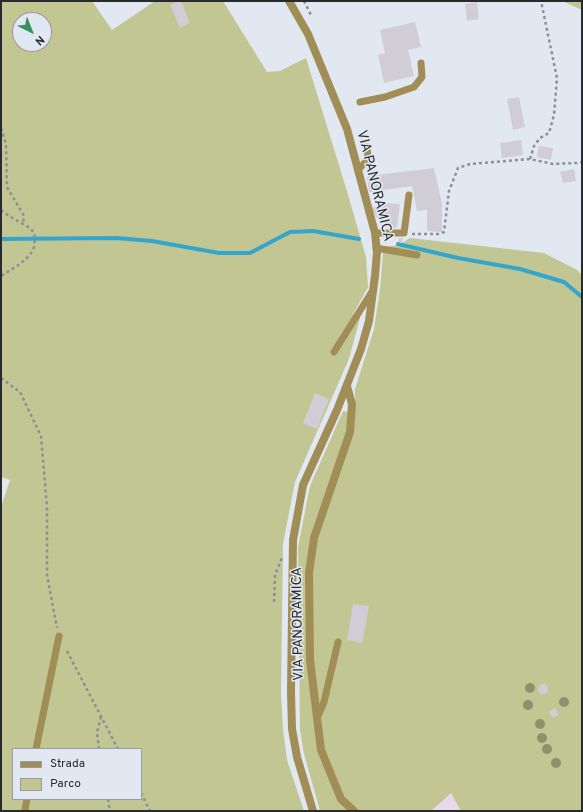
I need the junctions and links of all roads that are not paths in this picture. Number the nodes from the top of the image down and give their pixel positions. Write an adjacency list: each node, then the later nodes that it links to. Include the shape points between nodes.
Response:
1 (289, 1): 5 (street, VIA PANORAMICA, via 308,34 326,76 347,129)
2 (421, 63): 3 (lane, via 422,77 414,87)
3 (360, 102)
4 (367, 147): 5 (lane, via 368,159)
5 (358, 170): 7 (street, VIA PANORAMICA)
6 (409, 195): 7 (lane, via 404,233)
7 (375, 233): 8 (street, VIA PANORAMICA)
8 (376, 248): 9 (lane); 10 (street, VIA PANORAMICA)
9 (416, 255)
10 (373, 290): 11 (lane); 12 (street, VIA PANORAMICA, via 369,321)
11 (334, 352)
12 (347, 386): 15 (street, VIA PANORAMICA, via 352,404 350,432 314,538 309,573 310,660); 19 (street, VIA PANORAMICA, via 303,485 293,540 292,729 297,757)
13 (59, 636): 16 (lane)
14 (338, 642): 15 (lane, via 324,702)
15 (317, 718): 20 (street, VIA PANORAMICA, via 321,750 341,799)
16 (36, 748)
17 (27, 800): 18 (lane)
18 (25, 810)
19 (313, 811)
20 (354, 811)

